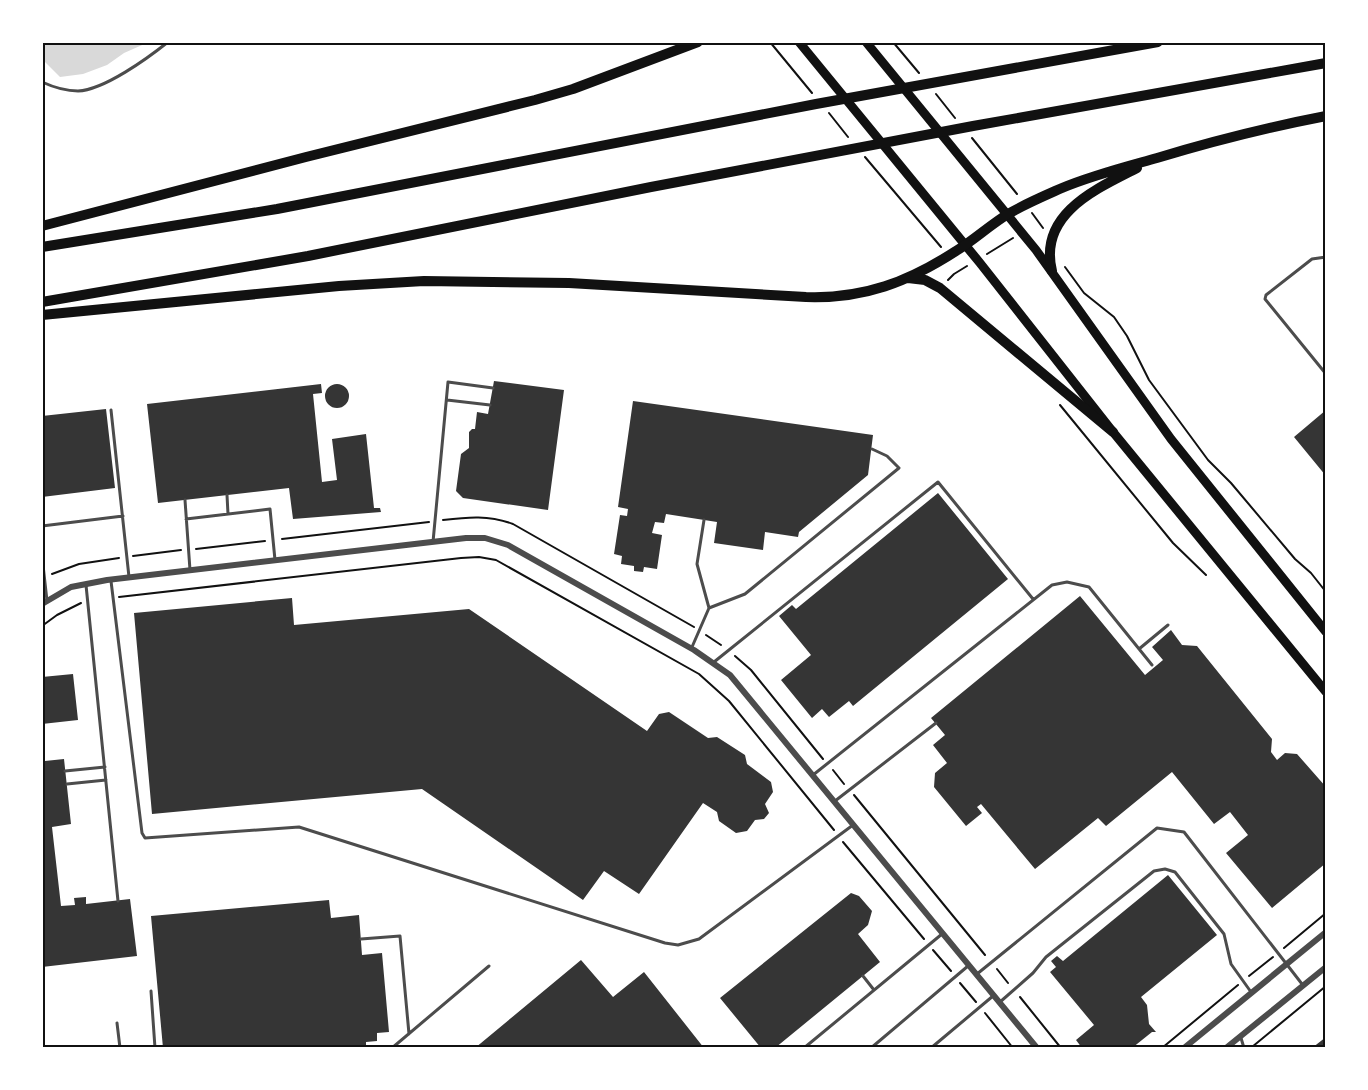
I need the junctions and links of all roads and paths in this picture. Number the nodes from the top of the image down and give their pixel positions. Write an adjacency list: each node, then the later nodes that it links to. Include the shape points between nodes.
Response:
1 (168, 42): 11 (lane, via 139,64 92,88 68,90)
2 (679, 42): 9 (highway)
3 (698, 42): 9 (highway)
4 (799, 42): 21 (main road)
5 (866, 42): 18 (main road)
6 (892, 42): 10 (path)
7 (1158, 42): 12 (highway)
8 (1326, 63): 15 (highway)
9 (616, 73): 19 (highway, via 515,106)
10 (919, 74)
11 (42, 82)
12 (934, 87): 14 (path); 22 (highway, via 816,104 277,209)
13 (1326, 116): 16 (highway, via 1244,133)
14 (955, 118)
15 (971, 130): 17 (path); 27 (highway, via 651,187 308,256)
16 (1156, 158): 17 (highway, via 1093,176); 20 (highway, via 1086,195 1067,213)
17 (1026, 205): 18 (highway); 20 (path)
18 (1008, 214): 21 (highway); 25 (main road)
19 (42, 226)
20 (1052, 236): 25 (highway, via 1048,250)
21 (965, 244): 26 (highway); 34 (main road)
22 (42, 247)
23 (1326, 257): 29 (lane, via 1312,259 1265,296)
24 (1062, 263): 55 (path, via 1084,293 1114,317 1149,380 1208,460)
25 (1052, 271): 64 (main road, via 1177,447)
26 (908, 278): 28 (highway, via 865,293 823,298 545,282 384,283); 34 (highway, via 925,280 940,288)
27 (42, 302)
28 (42, 315)
29 (1326, 374)
30 (493, 388): 31 (lane, via 448,382)
31 (447, 400): 32 (lane); 42 (lane)
32 (490, 405)
33 (111, 410): 39 (lane)
34 (1113, 432): 70 (main road)
35 (872, 449): 60 (lane, via 899,468 745,594)
36 (227, 495): 38 (lane)
37 (184, 500): 40 (lane)
38 (228, 514): 40 (lane); 44 (lane, via 270,509)
39 (123, 516): 43 (lane); 48 (lane)
40 (186, 519): 46 (lane)
41 (704, 520): 60 (lane, via 697,564)
42 (435, 521): 44 (path); 45 (lane); 63 (path, via 489,517 513,524)
43 (42, 526)
44 (273, 540): 46 (path); 49 (lane)
45 (433, 542): 49 (street); 65 (street, via 476,537 501,542)
46 (188, 550): 48 (path); 50 (lane)
47 (42, 556): 51 (lane)
48 (127, 557): 51 (path, via 79,564); 52 (lane)
49 (275, 560): 50 (street)
50 (190, 570): 52 (street)
51 (44, 577): 59 (lane)
52 (129, 577): 53 (street)
53 (111, 579): 54 (street); 56 (lane)
54 (86, 583): 58 (lane); 59 (street, via 62,591)
55 (1326, 592)
56 (113, 598): 81 (path, via 461,558 496,560 699,674 729,701); 81 (lane, via 145,838 298,827 678,945 699,939)
57 (1033, 599): 66 (lane, via 1059,583 1089,587); 67 (lane, via 938,482); 72 (lane)
58 (88, 601): 62 (path); 73 (lane)
59 (44, 603)
60 (709, 608): 63 (lane)
61 (1168, 625): 66 (lane)
62 (42, 626)
63 (699, 630): 65 (lane); 67 (path)
64 (1326, 632)
65 (691, 648): 68 (street)
66 (1139, 649): 69 (lane)
67 (729, 650): 68 (lane); 72 (path, via 751,670)
68 (713, 662): 75 (street, via 740,686)
69 (1152, 665)
70 (1326, 692)
71 (936, 723): 78 (lane)
72 (828, 764): 75 (lane); 78 (path)
73 (105, 767): 74 (lane); 76 (lane)
74 (65, 771)
75 (813, 775): 79 (street)
76 (106, 780): 77 (lane); 82 (lane)
77 (67, 784)
78 (849, 789): 79 (lane); 88 (path)
79 (835, 802): 80 (street)
80 (854, 824): 81 (lane); 84 (street)
81 (838, 836): 86 (path)
82 (118, 901)
83 (1326, 932): 87 (street)
84 (943, 933): 86 (lane); 89 (street)
85 (361, 939): 105 (lane, via 400,936)
86 (929, 945): 94 (path); 97 (lane)
87 (1287, 962): 88 (lane, via 1184,832 1157,828); 95 (lane); 100 (street)
88 (991, 963): 92 (lane); 98 (path)
89 (970, 965): 92 (street); 94 (lane)
90 (489, 966): 105 (lane)
91 (1326, 967): 95 (street)
92 (977, 974): 101 (street)
93 (863, 976): 97 (lane)
94 (956, 977): 103 (path); 113 (lane)
95 (1304, 986): 106 (street)
96 (1326, 986): 119 (path)
97 (874, 990): 112 (lane)
98 (1014, 990): 100 (lane, via 1046,957 1161,869 1175,872 1224,934 1231,964); 102 (lane); 115 (path)
99 (151, 991): 110 (lane)
100 (1251, 992): 116 (street)
101 (994, 995): 102 (street); 103 (lane)
102 (1000, 1002): 107 (street)
103 (980, 1007): 108 (lane); 114 (path)
104 (117, 1023): 109 (lane)
105 (409, 1034): 111 (lane)
106 (1241, 1036): 117 (street); 118 (lane)
107 (1037, 1046)
108 (932, 1047)
109 (120, 1048)
110 (155, 1048)
111 (392, 1048)
112 (804, 1048)
113 (871, 1048)
114 (1013, 1048)
115 (1061, 1048)
116 (1184, 1048)
117 (1226, 1048)
118 (1244, 1048)
119 (1250, 1048)

